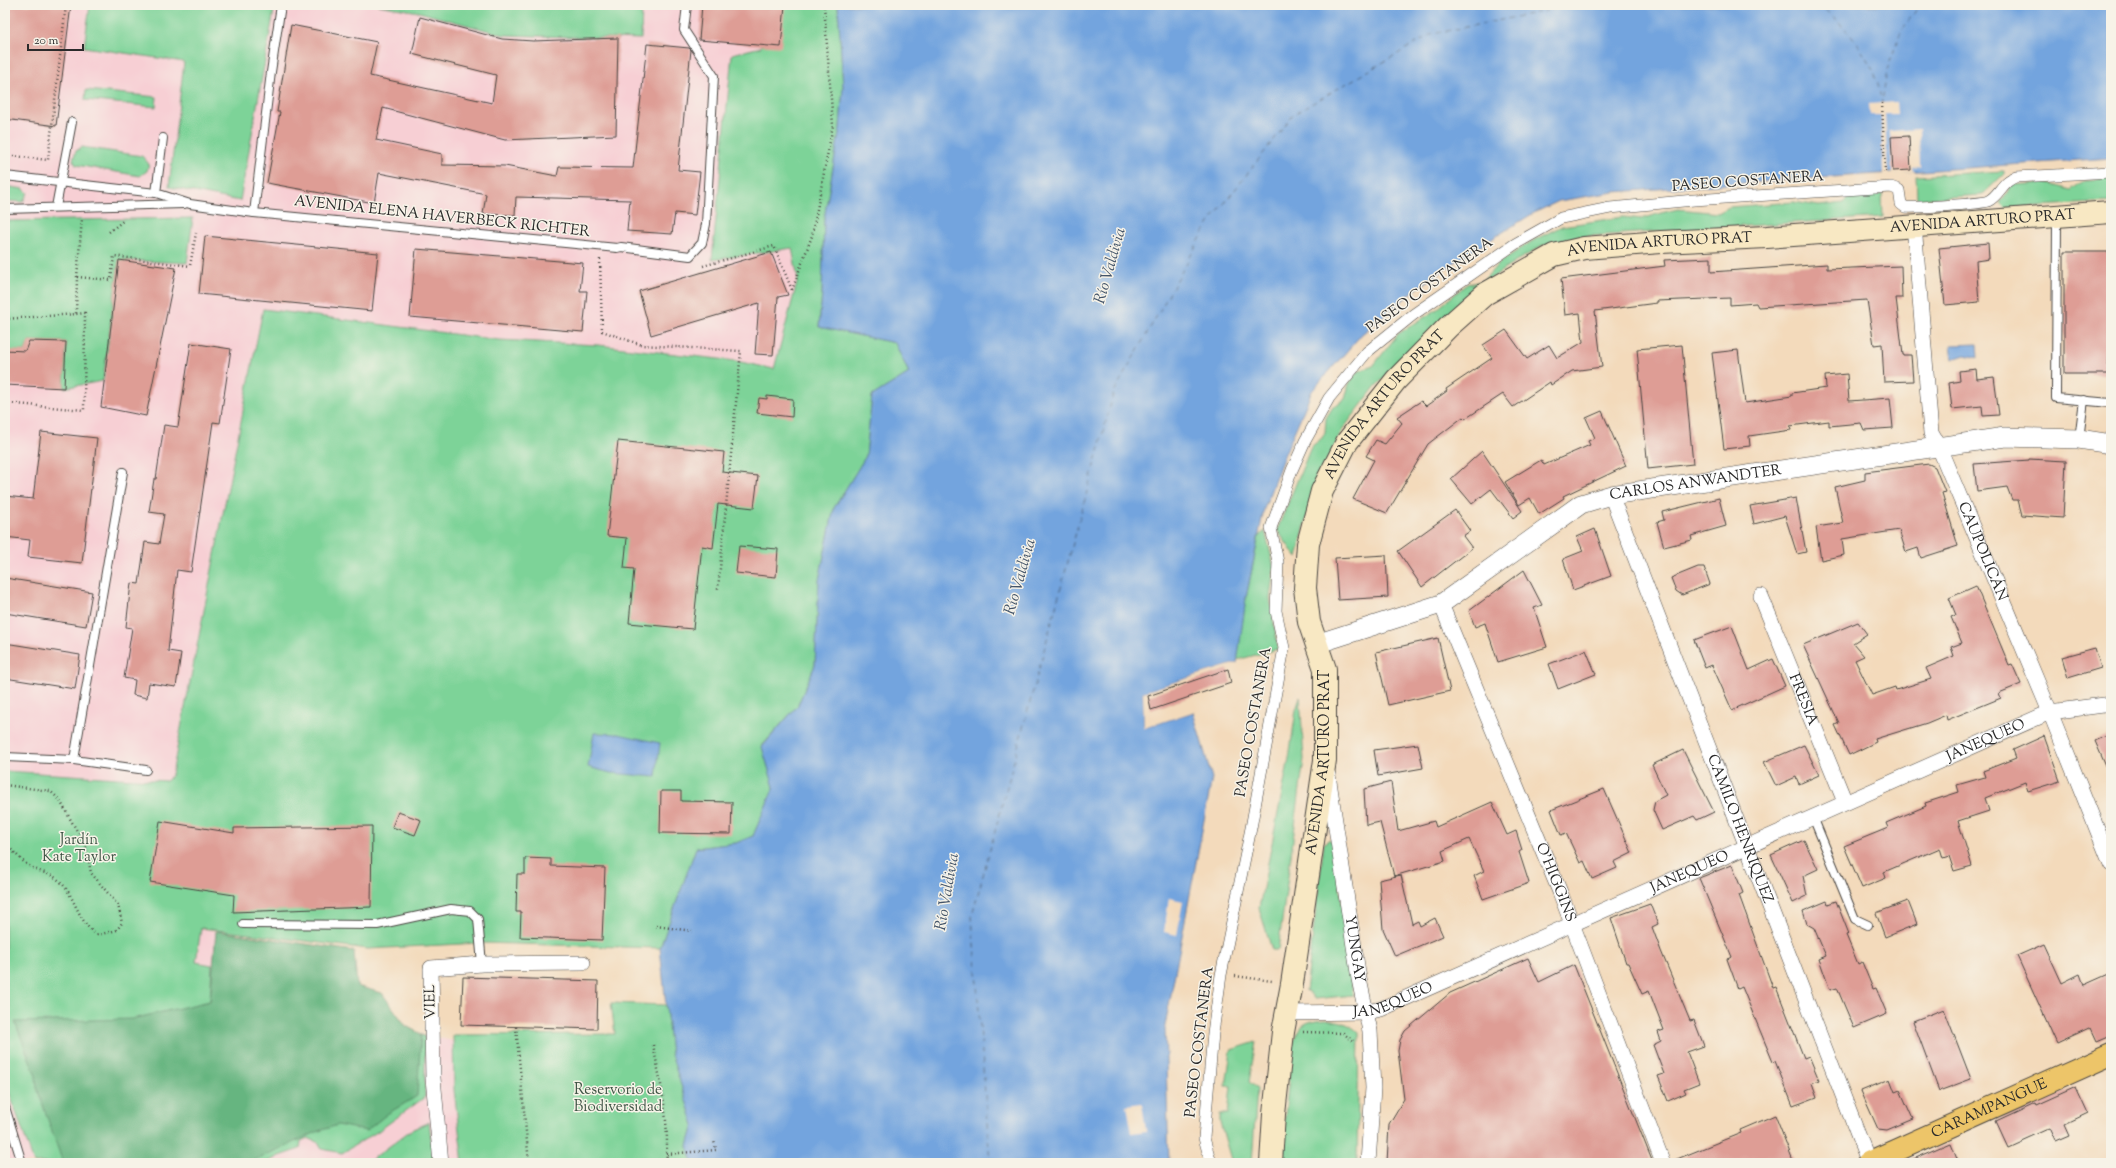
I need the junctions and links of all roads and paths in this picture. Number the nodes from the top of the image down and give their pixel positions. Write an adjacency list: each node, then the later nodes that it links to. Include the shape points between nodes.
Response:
1 (66, 5): 8 (path, via 48,160)
2 (281, 5): 19 (lane)
3 (687, 5): 23 (lane, AVENIDA ELENA HAVERBECK RICHTER, via 684,30 714,76 706,224 702,243 690,256)
4 (824, 5): 24 (path, via 833,124 812,236 792,290 774,246)
5 (1882, 103): 12 (path)
6 (72, 122): 11 (lane)
7 (163, 138): 13 (lane)
8 (5, 156)
9 (2111, 172): 12 (street, via 2016,177 2009,180 1987,201 1909,207 1901,204 1899,190)
10 (5, 176): 11 (lane, AVENIDA ELENA HAVERBECK RICHTER)
11 (61, 182): 13 (lane, AVENIDA ELENA HAVERBECK RICHTER); 15 (lane)
12 (1886, 187): 59 (street, PASEO COSTANERA, via 1610,208 1561,218 1471,273 1367,352 1329,398 1295,462 1273,522 1271,533 1279,566 1276,611 1284,648)
13 (156, 193): 14 (lane, AVENIDA ELENA HAVERBECK RICHTER)
14 (190, 204): 16 (lane, AVENIDA ELENA HAVERBECK RICHTER); 19 (lane, AVENIDA ELENA HAVERBECK RICHTER)
15 (56, 207): 16 (lane, AVENIDA ELENA HAVERBECK RICHTER); 17 (lane, AVENIDA ELENA HAVERBECK RICHTER)
16 (84, 207): 25 (path)
17 (5, 209)
18 (2111, 212): 20 (main road, AVENIDA ARTURO PRAT)
19 (254, 213): 23 (lane, AVENIDA ELENA HAVERBECK RICHTER)
20 (2057, 216): 21 (main road, AVENIDA ARTURO PRAT); 28 (lane, via 2056,398)
21 (1914, 225): 33 (street, CAUPOLICÁN, via 1931,433); 39 (main road, AVENIDA ARTURO PRAT, via 1584,248 1554,255 1485,294 1448,326 1396,380 1347,442 1322,491 1308,544 1304,588 1309,622)
22 (196, 233): 25 (path, via 190,266 114,256 111,280)
23 (592, 245): 36 (path, via 600,258 602,331 642,345 741,350)
24 (702, 266)
25 (77, 277): 26 (path)
26 (76, 314): 27 (path); 29 (path, via 85,313 84,410)
27 (5, 319)
28 (2084, 400): 30 (lane); 31 (lane)
29 (5, 403)
30 (2110, 403)
31 (2079, 439): 32 (street, CARLOS ANWANDTER); 33 (street, CARLOS ANWANDTER, via 2005,437)
32 (2111, 444)
33 (1938, 445): 35 (street, CARLOS ANWANDTER); 41 (street, CAUPOLICÁN)
34 (123, 472): 43 (lane)
35 (1611, 495): 38 (street, CARLOS ANWANDTER, via 1581,504); 50 (street, CAMILO HENRÍQUEZ)
36 (718, 589)
37 (1761, 596): 47 (street, FRESIA)
38 (1441, 604): 39 (street, CARLOS ANWANDTER); 53 (street, O'HIGGINS)
39 (1316, 644): 44 (main road, AVENIDA ARTURO PRAT, via 1325,669)
40 (2111, 704): 41 (street, JANEQUEO)
41 (2050, 712): 47 (street, JANEQUEO); 51 (street, CAUPOLICÁN)
42 (5, 757): 43 (lane)
43 (74, 760): 45 (lane)
44 (1326, 760): 60 (main road, AVENIDA ARTURO PRAT); 61 (street, YUNGAY)
45 (146, 770)
46 (5, 785): 49 (path, via 50,791 59,800 86,847 91,873 118,905 122,923 118,930 98,935 93,932 74,906 66,888 55,876 30,866)
47 (1845, 802): 48 (street, JANEQUEO)
48 (1813, 817): 50 (street, JANEQUEO); 54 (lane, via 1855,919)
49 (5, 844)
50 (1747, 846): 53 (street, JANEQUEO); 79 (street, CAMILO HENRÍQUEZ)
51 (2111, 862)
52 (244, 924): 58 (lane, via 377,925 451,909 470,911 478,919)
53 (1572, 925): 61 (street, JANEQUEO, via 1381,1008); 78 (street, O'HIGGINS)
54 (1868, 925)
55 (656, 926): 56 (path)
56 (692, 931)
57 (583, 963): 58 (street, VIEL)
58 (482, 964): 72 (street, VIEL, via 431,968 432,1078)
59 (1221, 975): 60 (path); 75 (street, PASEO COSTANERA, via 1204,1138)
60 (1292, 984): 62 (main road, AVENIDA ARTURO PRAT)
61 (1366, 1012): 62 (street, JANEQUEO); 77 (street, YUNGAY, via 1370,1031 1373,1088)
62 (1286, 1013): 76 (main road, AVENIDA ARTURO PRAT, via 1282,1032)
63 (516, 1027): 73 (path)
64 (1299, 1032): 66 (path, via 1343,1033 1353,1041)
65 (653, 1045): 70 (path, via 667,1127)
66 (1354, 1046)
67 (2111, 1054): 79 (main road, CARAMPANGUE)
68 (5, 1107): 71 (lane)
69 (714, 1141): 70 (path, via 716,1150)
70 (667, 1154): 74 (path)
71 (22, 1163)
72 (440, 1163)
73 (529, 1163)
74 (666, 1163)
75 (1211, 1163)
76 (1271, 1163)
77 (1368, 1163)
78 (1663, 1163)
79 (1869, 1163)

